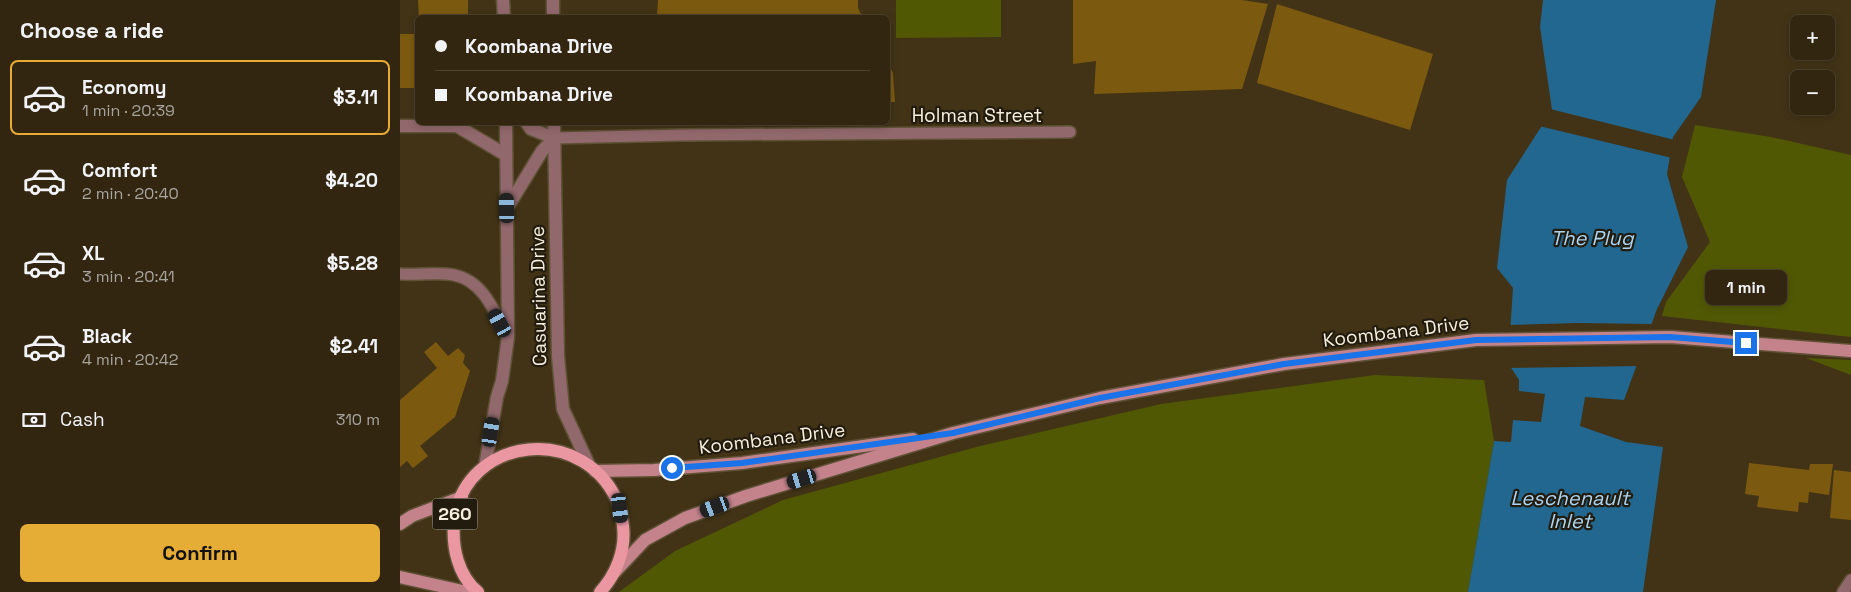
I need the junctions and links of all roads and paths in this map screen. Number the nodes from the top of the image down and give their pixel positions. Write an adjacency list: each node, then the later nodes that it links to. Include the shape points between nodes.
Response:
1 (503, 0): 3 (street)
2 (553, 0): 4 (street)
3 (504, 15)
4 (553, 15)
5 (430, 125): 10 (street)
6 (461, 125): 13 (street)
7 (506, 125): 13 (street, Casuarina Drive)
8 (529, 125): 12 (street)
9 (554, 125): 12 (street, Casuarina Drive)
10 (400, 126)
11 (1070, 132): 12 (lane, Holman Street)
12 (554, 138): 14 (street, via 542,151); 20 (street, Casuarina Drive, via 560,394 563,410)
13 (506, 154): 14 (street, Casuarina Drive)
14 (507, 208): 16 (street, Casuarina Drive)
15 (400, 274): 16 (lane, via 455,275 474,283 485,295)
16 (508, 337): 19 (street, Casuarina Drive)
17 (1851, 351): 18 (main road, Koombana Drive / 260, via 1670,337 1476,340 1284,364 1100,398)
18 (953, 433): 20 (main road, Koombana Drive / 260, via 742,463 654,470); 24 (main road, Koombana Drive / 260, via 746,496 685,518 645,540)
19 (485, 466): 20 (main road, 260, via 509,453 536,448 564,452); 21 (main road, 260, via 467,486)
20 (592, 467): 24 (main road, 260, via 607,482 622,518 624,538 618,566)
21 (462, 497): 22 (main road, 260, via 412,516); 27 (main road, 260, via 456,511 453,538 459,565)
22 (400, 524)
23 (400, 577): 26 (main road)
24 (609, 579): 28 (main road, 260)
25 (1851, 580): 29 (lane)
26 (466, 592)
27 (478, 592)
28 (600, 592)
29 (1843, 592)

